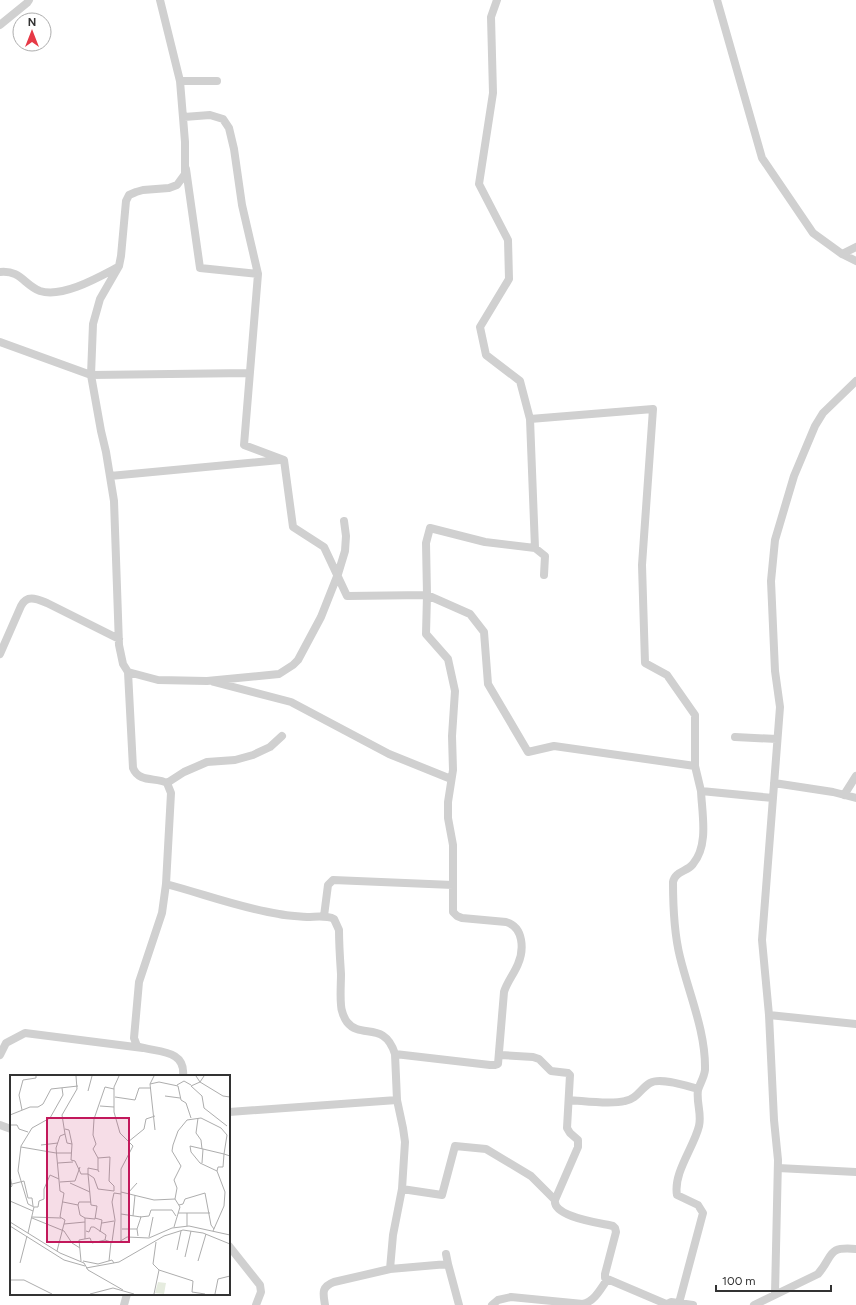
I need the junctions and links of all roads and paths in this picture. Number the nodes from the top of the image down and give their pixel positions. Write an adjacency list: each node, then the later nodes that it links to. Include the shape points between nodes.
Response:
1 (29, 0): 5 (street)
2 (160, 0): 7 (street)
3 (497, 0): 20 (street, via 491,17 493,93 479,184 508,240 509,279 480,327 486,355 520,381)
4 (717, 0): 11 (street, via 762,158 813,233)
5 (0, 25)
6 (217, 80): 7 (street)
7 (180, 81): 8 (street)
8 (184, 117): 9 (street); 15 (street, via 210,115 223,119 229,128 242,205)
9 (186, 167): 13 (street, via 185,174 177,185 143,190 129,195 123,217); 15 (street, via 200,268)
10 (856, 247): 11 (street)
11 (842, 254): 12 (street)
12 (856, 261)
13 (119, 266): 14 (street, via 82,286 52,292 40,291 17,274); 18 (street, via 100,299 93,324)
14 (0, 272)
15 (258, 274): 17 (street)
16 (0, 342): 18 (street)
17 (249, 373): 18 (street); 21 (street, via 244,446)
18 (91, 375): 22 (street)
19 (856, 381): 34 (street, via 823,414 815,426 794,476 775,540 771,581 775,671 780,707)
20 (530, 420): 24 (street); 35 (street, via 653,409 642,565 645,662 667,675 695,716)
21 (284, 460): 22 (street); 25 (street, via 293,527 324,547)
22 (110, 476): 28 (street, via 114,501)
23 (344, 520): 25 (street, via 345,551)
24 (535, 548): 26 (street, via 545,556); 27 (street, via 485,542 430,528 426,543)
25 (338, 575): 27 (street, via 347,596); 31 (street, via 321,618 293,666 279,674)
26 (544, 575)
27 (427, 595): 35 (street, via 470,614 484,632 488,684 528,752 554,746); 37 (street, via 426,634 448,659 455,691)
28 (119, 639): 29 (street, via 40,600 29,598 24,600); 30 (street, via 122,660)
29 (0, 654)
30 (128, 672): 31 (street, via 158,680); 39 (street, via 133,768 141,778)
31 (208, 681): 37 (street, via 291,702 389,754)
32 (282, 736): 39 (street, via 270,747 253,755 235,760 208,762 184,772)
33 (735, 737): 34 (street)
34 (777, 739): 38 (street)
35 (695, 766): 40 (street)
36 (856, 776): 41 (street)
37 (451, 779): 45 (street, via 448,811)
38 (774, 783): 41 (street); 42 (street)
39 (167, 784): 44 (street, via 171,793)
40 (701, 791): 42 (street); 54 (street, via 703,832 699,853 689,869 676,875 672,882 679,955 698,1020 704,1060 705,1072)
41 (844, 795): 43 (street)
42 (773, 798): 47 (street, via 762,940)
43 (856, 798)
44 (166, 884): 46 (street, via 236,906 292,916); 49 (street, via 162,913 139,982 134,1038 138,1046)
45 (453, 885): 46 (street, via 333,880 328,885); 52 (street, via 453,912 457,916 506,922 513,924 520,932 519,962 504,992)
46 (324, 916): 50 (street, via 334,919 339,930 341,1005 345,1019 352,1028 383,1035)
47 (769, 1015): 48 (street); 60 (street)
48 (856, 1024)
49 (144, 1048): 51 (street, via 25,1034 6,1043); 53 (street, via 179,1059)
50 (394, 1054): 52 (street, via 495,1065 498,1064); 55 (street)
51 (0, 1055)
52 (500, 1055): 56 (street, via 539,1059 551,1071 570,1074)
53 (182, 1075)
54 (698, 1090): 56 (street, via 656,1081 650,1082 635,1097 624,1102); 72 (street, via 699,1128 682,1167 677,1192 679,1196 698,1205 703,1213)
55 (397, 1100): 57 (street); 62 (street, via 405,1142)
56 (569, 1100): 63 (street, via 567,1128 578,1140 578,1146)
57 (230, 1112)
58 (0, 1125): 59 (street)
59 (10, 1129)
60 (778, 1168): 61 (street); 70 (street)
61 (856, 1172)
62 (402, 1189): 63 (street, via 442,1195 455,1146 486,1149 531,1176); 68 (street)
63 (555, 1200): 69 (street, via 556,1207 568,1215 615,1228 605,1274)
64 (230, 1247): 75 (street, via 260,1285 261,1292)
65 (856, 1249): 70 (street, via 834,1250 818,1274)
66 (446, 1254): 67 (street)
67 (448, 1264): 68 (street); 77 (street)
68 (390, 1269): 76 (street, via 328,1285 324,1288)
69 (607, 1280): 73 (street); 78 (street, via 589,1302 583,1304 511,1297 498,1300)
70 (776, 1294): 80 (street)
71 (127, 1295): 74 (street)
72 (679, 1303): 73 (street); 79 (street)
73 (665, 1304)
74 (124, 1305)
75 (256, 1305)
76 (326, 1305)
77 (459, 1305)
78 (492, 1305)
79 (693, 1305)
80 (754, 1305)

